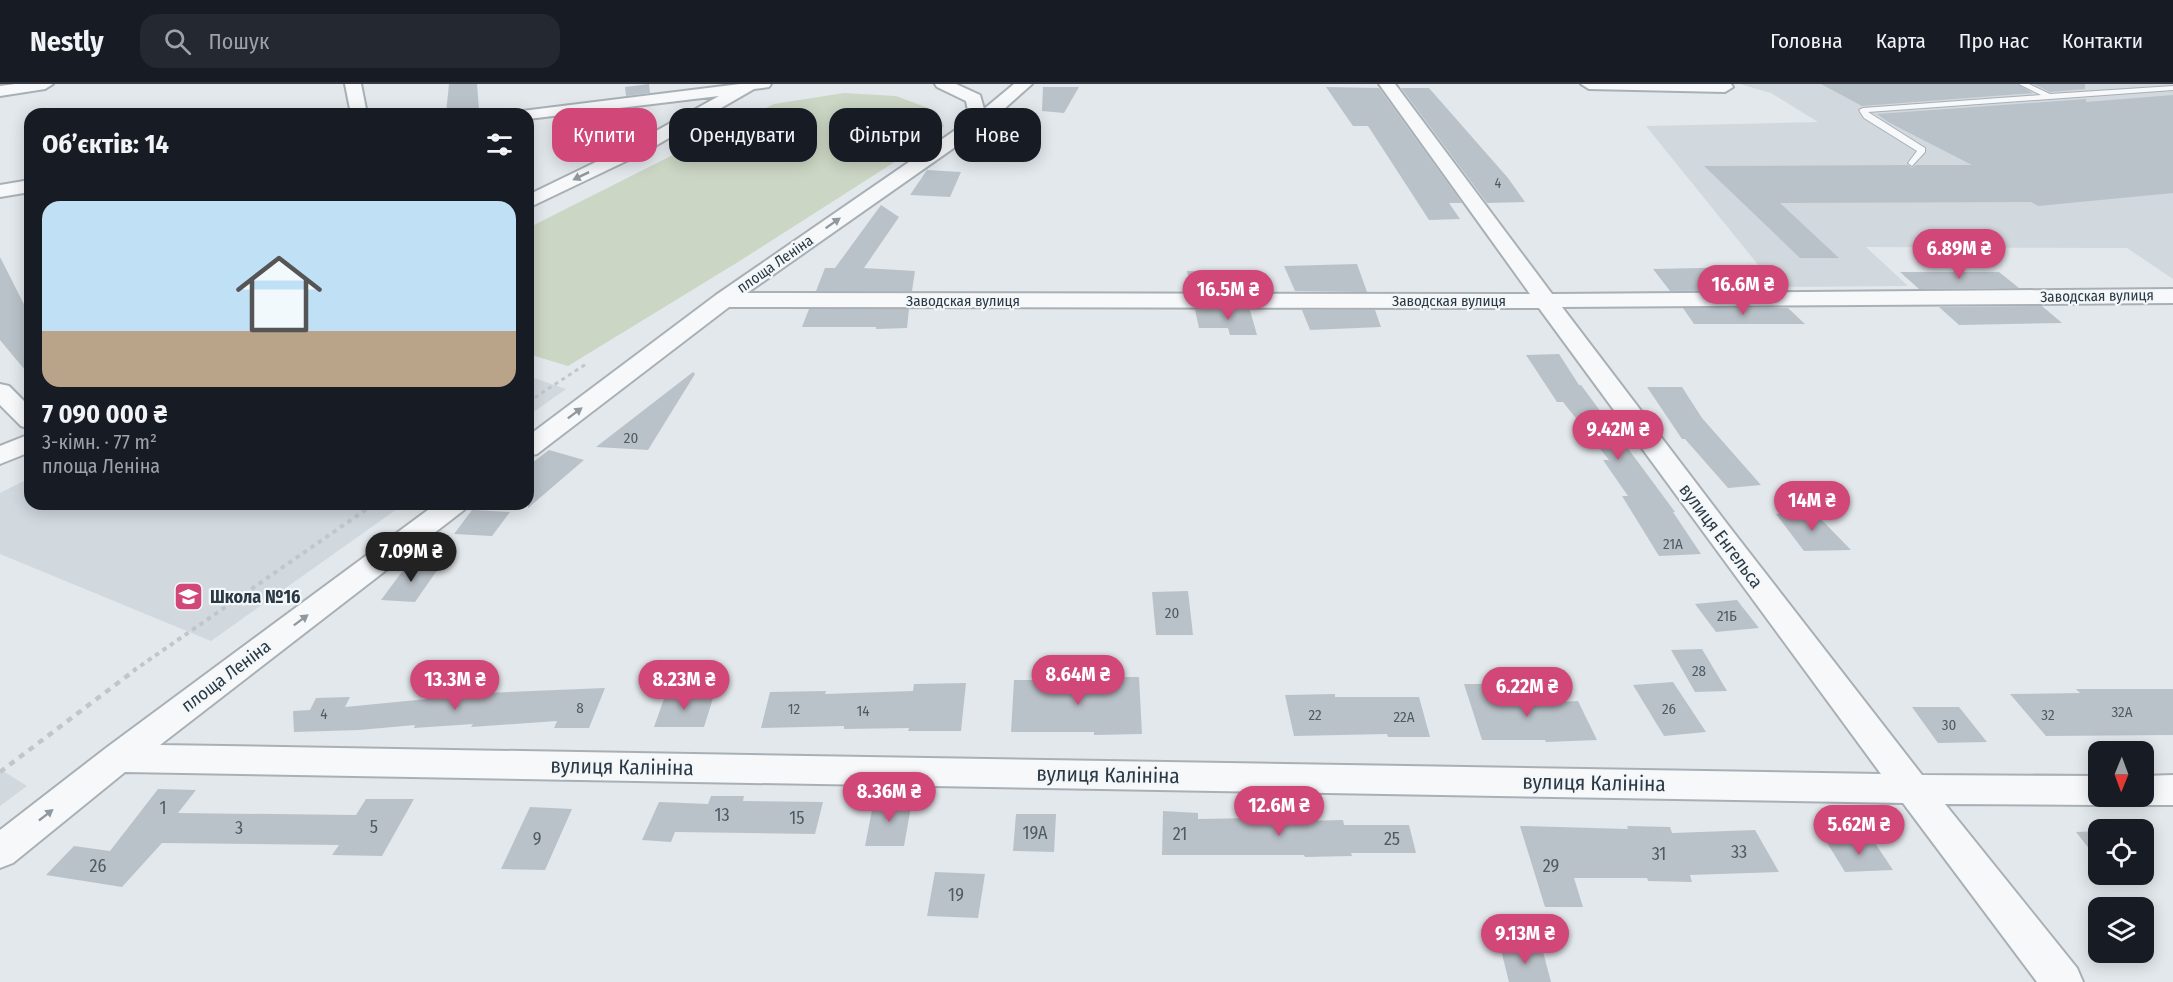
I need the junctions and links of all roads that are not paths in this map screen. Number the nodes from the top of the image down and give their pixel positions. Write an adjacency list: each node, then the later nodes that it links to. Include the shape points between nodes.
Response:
1 (45, 84): 11 (street)
2 (353, 84): 13 (street)
3 (943, 84): 14 (street, via 975,98)
4 (1024, 84): 15 (street, площа Леніна)
5 (1387, 84): 24 (street, вулиця Енгельса)
6 (1589, 84): 8 (street)
7 (2023, 84): 12 (lane)
8 (1723, 85)
9 (752, 86): 16 (street); 21 (street, one-way to 21)
10 (2173, 88): 12 (lane)
11 (2, 89)
12 (2049, 96): 18 (lane, via 1863,110 1922,150)
13 (358, 108)
14 (977, 108)
15 (996, 108)
16 (534, 113)
17 (954, 139): 23 (street, площа Леніна, one-way to 17)
18 (1912, 163)
19 (24, 187): 20 (street)
20 (0, 191)
21 (534, 199)
22 (2173, 296): 24 (street, Заводская вулиця)
23 (724, 300): 24 (street, Заводская вулиця); 27 (street, площа Леніна, one-way to 23)
24 (1545, 301): 32 (street, вулиця Енгельса)
25 (0, 391): 26 (street)
26 (24, 415)
27 (534, 443)
28 (24, 445): 29 (street)
29 (0, 456)
30 (446, 510): 31 (street, площа Леніна, one-way to 30)
31 (118, 758): 32 (street, вулиця Калініна); 36 (street, площа Леніна, one-way to 31)
32 (1912, 789): 33 (street, вулиця Калініна); 37 (street, вулиця Енгельса)
33 (2088, 790)
34 (2154, 790): 35 (street)
35 (2173, 790)
36 (0, 852)
37 (2062, 982)

